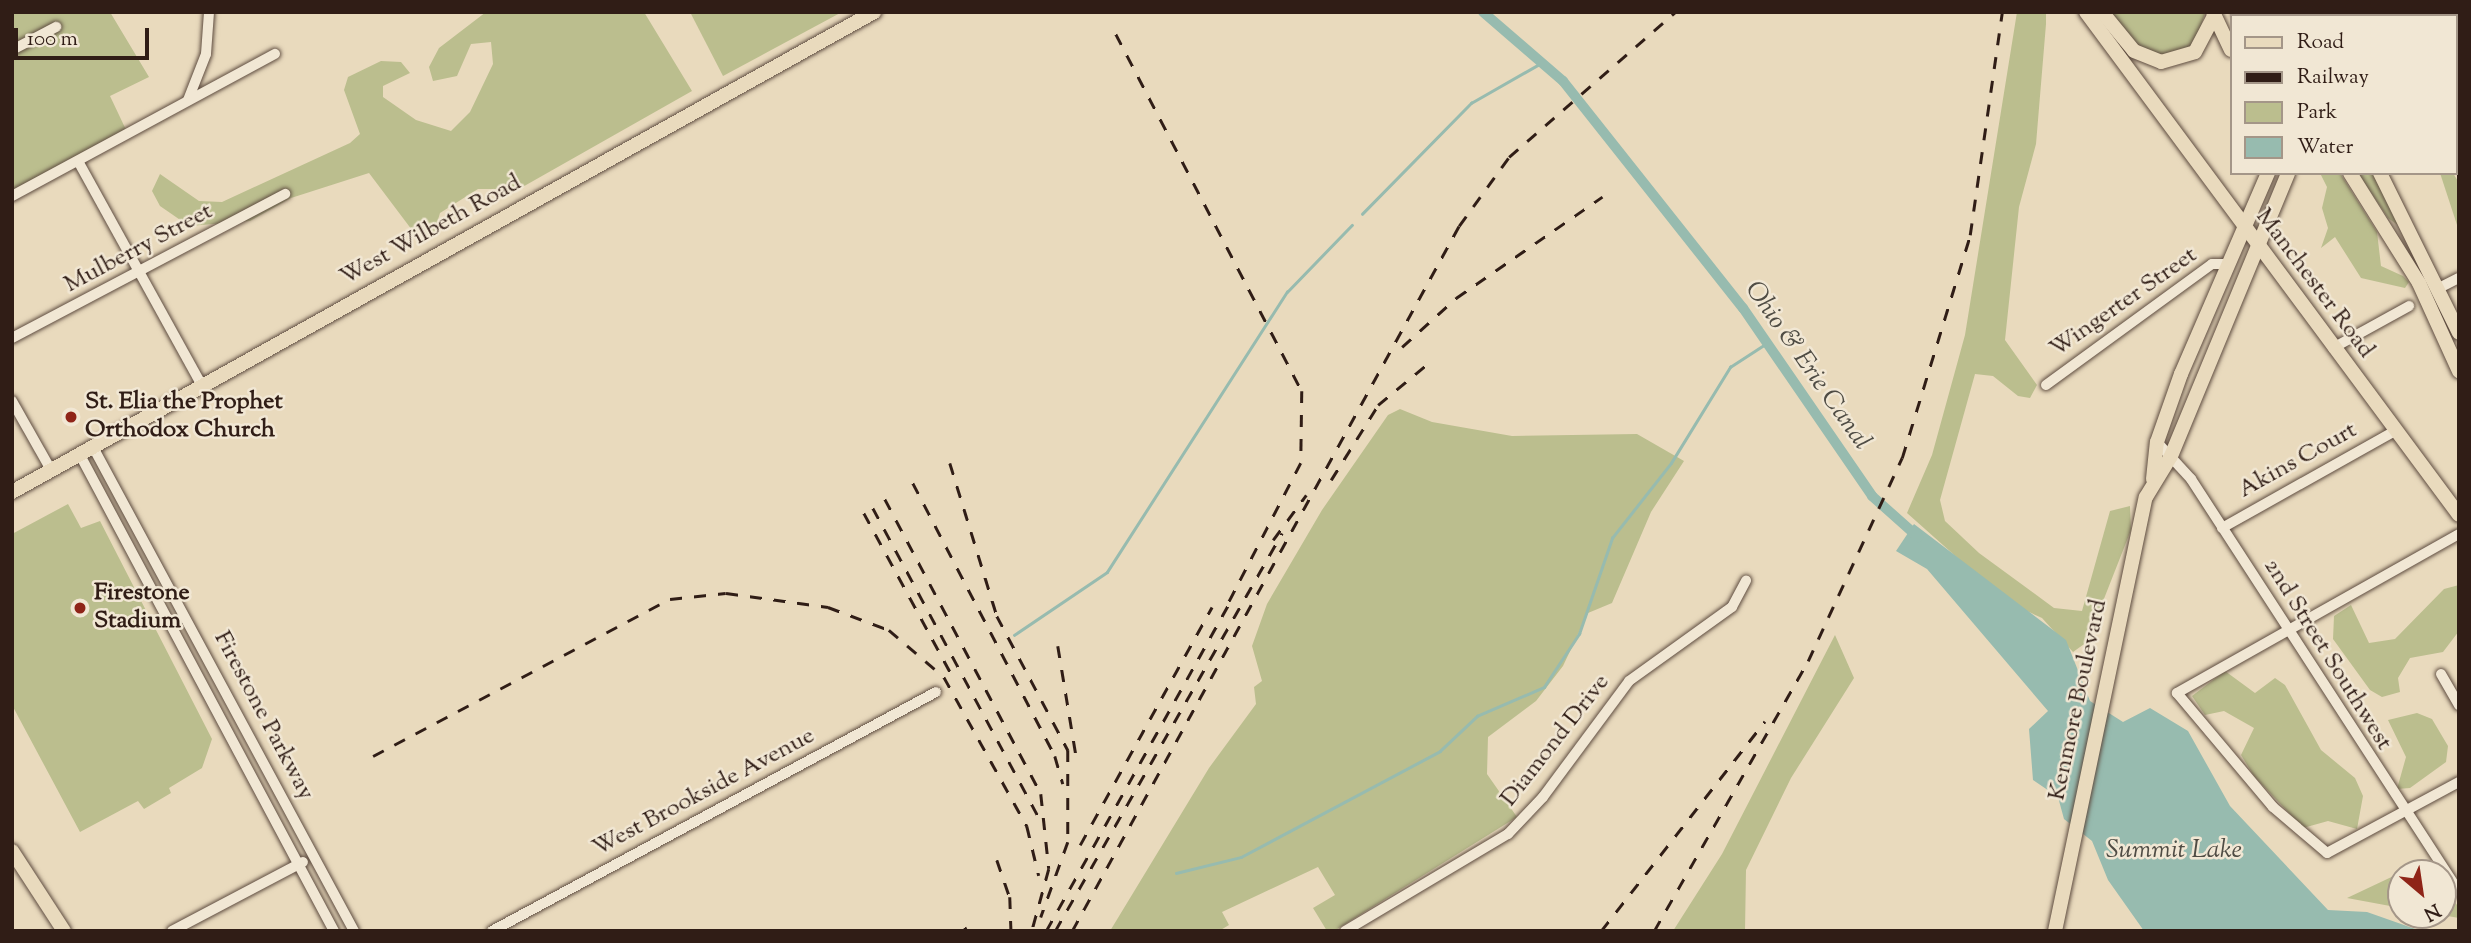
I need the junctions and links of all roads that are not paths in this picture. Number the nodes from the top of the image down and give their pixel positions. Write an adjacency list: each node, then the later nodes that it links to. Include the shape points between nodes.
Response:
1 (209, 12): 10 (street, via 200,80)
2 (874, 12): 29 (main road, West Wilbeth Road)
3 (2085, 12): 18 (main road, Manchester Road)
4 (2102, 12): 5 (main road, via 2134,51 2161,62 2195,52)
5 (2214, 14): 7 (main road)
6 (56, 27): 8 (street)
7 (2230, 48)
8 (12, 50)
9 (275, 54): 10 (street)
10 (178, 108): 11 (street)
11 (78, 161): 17 (street); 21 (street)
12 (2267, 175): 18 (main road, Kenmore Boulevard)
13 (2287, 175): 19 (main road, Kenmore Boulevard)
14 (2351, 175): 28 (main road, via 2419,283)
15 (2381, 175): 23 (main road)
16 (285, 194): 21 (street, Mulberry Street)
17 (12, 197)
18 (2244, 228): 19 (main road, Manchester Road); 20 (main road, Kenmore Boulevard)
19 (2258, 246): 27 (main road, Manchester Road); 36 (main road, Kenmore Boulevard)
20 (2228, 264): 30 (street, Wingerter Street, via 2212,264); 33 (main road, Kenmore Boulevard)
21 (137, 273): 26 (street, Mulberry Street); 29 (street)
22 (2459, 278): 23 (street)
23 (2439, 288): 25 (main road)
24 (2409, 306): 27 (street)
25 (2459, 333)
26 (12, 338)
27 (2333, 348): 32 (main road, Manchester Road)
28 (2459, 370)
29 (201, 384): 34 (main road, West Wilbeth Road)
30 (2046, 385)
31 (12, 401): 37 (street)
32 (2395, 431): 40 (main road, Manchester Road); 41 (street, Akins Court)
33 (2157, 442): 36 (street, 2nd Street Southwest); 38 (main road, Kenmore Boulevard)
34 (93, 447): 35 (main road, West Wilbeth Road); 51 (street, Firestone Parkway)
35 (80, 455): 37 (main road, West Wilbeth Road); 52 (street, Firestone Parkway)
36 (2171, 456): 38 (main road, Kenmore Boulevard); 41 (street, 2nd Street Southwest)
37 (51, 470): 39 (main road, West Wilbeth Road)
38 (2153, 481): 60 (main road, Kenmore Boulevard, via 2115,638)
39 (12, 492)
40 (2459, 515)
41 (2222, 528): 44 (street, 2nd Street Southwest)
42 (2459, 534): 44 (street)
43 (1746, 581): 59 (street, Diamond Drive, via 1732,607 1629,681 1543,797 1508,834)
44 (2287, 631): 49 (street, 2nd Street Southwest); 49 (street, via 2177,693 2273,807 2327,853)
45 (2441, 674): 47 (street)
46 (936, 692): 58 (street, West Brookside Avenue)
47 (2459, 705)
48 (2459, 782): 49 (street)
49 (2402, 813): 53 (street, 2nd Street Southwest)
50 (12, 851): 54 (main road)
51 (315, 856): 52 (street); 57 (street, Firestone Parkway)
52 (299, 864): 55 (street); 56 (street, Firestone Parkway)
53 (2459, 892)
54 (64, 931)
55 (172, 931)
56 (334, 931)
57 (354, 931)
58 (492, 931)
59 (1345, 931)
60 (2055, 931)

